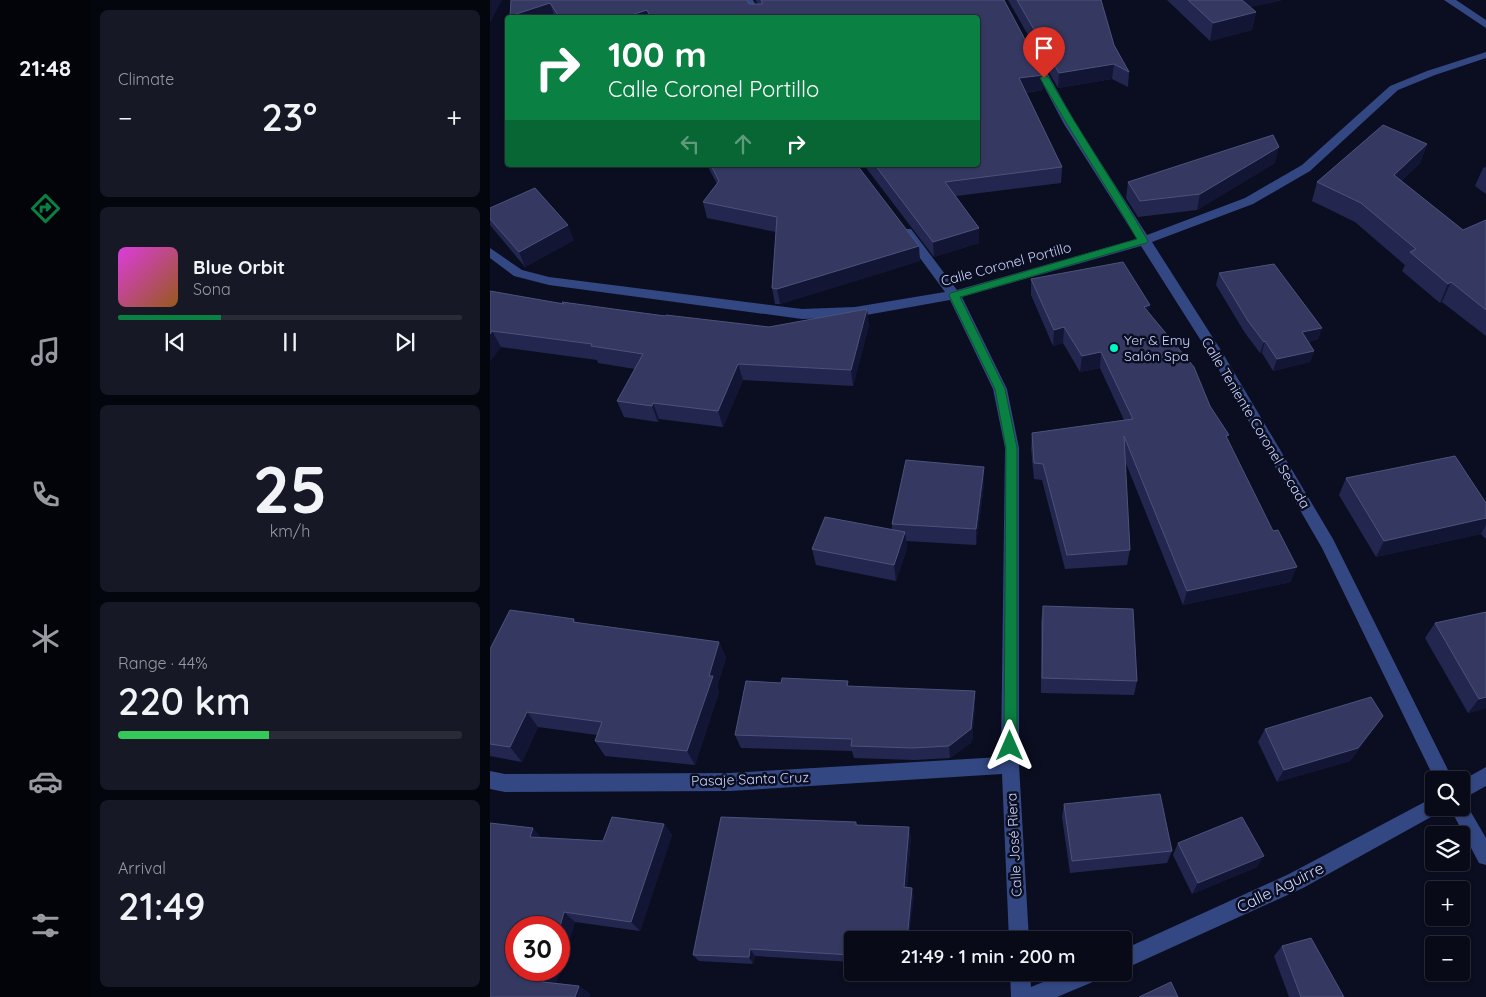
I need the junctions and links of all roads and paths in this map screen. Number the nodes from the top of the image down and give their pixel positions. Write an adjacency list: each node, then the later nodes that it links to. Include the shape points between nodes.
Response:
1 (748, 0): 3 (street)
2 (1449, 0): 4 (street)
3 (756, 15)
4 (1486, 25)
5 (1029, 50): 8 (street, Calle Teniente Coronel Secada, via 1070,124)
6 (1486, 55): 8 (street, Calle Coronel Portillo, via 1394,88 1306,168 1249,201)
7 (896, 219): 10 (street, Calle José Riera)
8 (1143, 241): 10 (street, Calle Coronel Portillo); 12 (street, Calle Teniente Coronel Secada, via 1218,355 1328,544)
9 (490, 252): 10 (street, Calle Coronel Portillo, via 518,273 549,281 802,314 855,312)
10 (954, 295): 11 (street, Calle José Riera, via 1000,389 1012,448)
11 (1010, 765): 14 (street, Pasaje Santa Cruz, via 730,782 505,783); 19 (street, Calle José Riera)
12 (1440, 771)
13 (1486, 776): 15 (street)
14 (490, 780)
15 (1470, 786)
16 (1425, 811): 20 (street, Calle Aguirre, via 1296,881)
17 (1464, 816): 18 (street)
18 (1486, 856)
19 (1019, 931)
20 (1132, 955)
21 (1020, 981): 23 (street)
22 (1070, 981): 24 (street)
23 (1021, 997)
24 (1032, 997)

